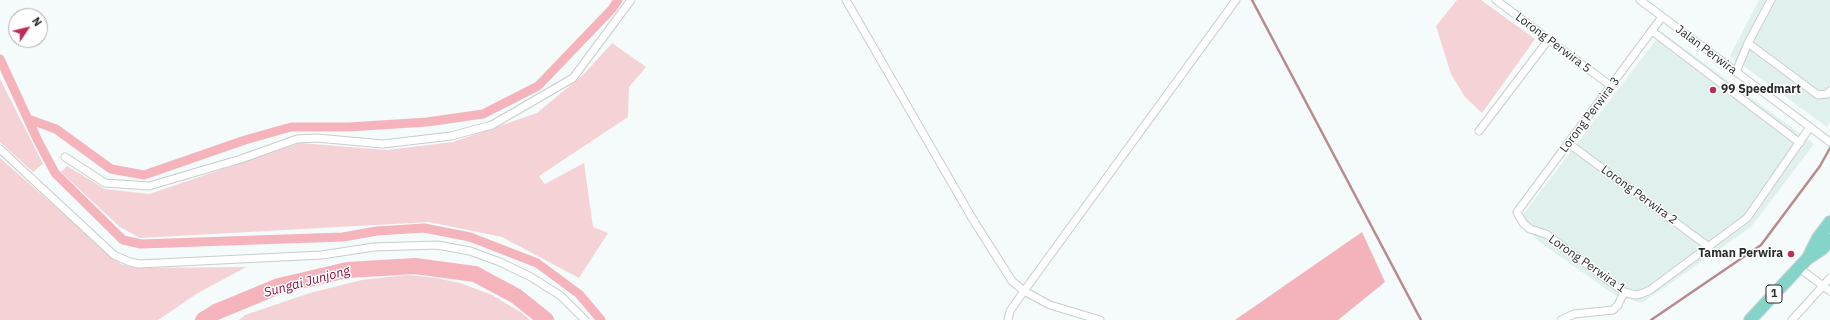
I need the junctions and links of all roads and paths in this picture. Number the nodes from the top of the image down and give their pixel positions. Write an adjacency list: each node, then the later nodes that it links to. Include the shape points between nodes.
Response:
1 (632, 0): 20 (street, via 573,78 492,125 451,136 383,144 317,138 297,139 241,159 149,186 105,183)
2 (846, 0): 28 (street, via 972,218 1012,281)
3 (1236, 0): 28 (street)
4 (1496, 0): 9 (street, Lorong Perwira 5)
5 (1640, 0): 7 (street, Jalan Perwira)
6 (1771, 0): 10 (street)
7 (1662, 17): 8 (street, Lorong Perwira 3); 11 (street, Jalan Perwira)
8 (1652, 31): 12 (street, Lorong Perwira 3); 17 (street)
9 (1548, 40): 12 (street, Lorong Perwira 5); 15 (street)
10 (1748, 43): 11 (street); 13 (street, via 1818,95)
11 (1736, 72): 14 (street, Jalan Perwira)
12 (1611, 86): 18 (street, Lorong Perwira 3)
13 (1830, 91)
14 (1810, 128): 16 (street, Jalan Perwira); 17 (street, Lorong Perwira 1)
15 (1479, 132)
16 (1827, 140)
17 (1800, 142): 24 (street, Lorong Perwira 1, via 1747,218)
18 (1568, 143): 21 (street, Lorong Perwira 3); 24 (street, Lorong Perwira 2)
19 (0, 149): 31 (street, via 114,255 130,262 139,264 322,255 374,247 437,245 500,262 531,277 562,296)
20 (64, 157)
21 (1517, 212): 29 (street, Lorong Perwira 1, via 1530,229 1546,234)
22 (1830, 222): 25 (highway, 1)
23 (1830, 240): 25 (highway, 1)
24 (1709, 247): 29 (street, Lorong Perwira 1, via 1650,290 1635,295)
25 (1803, 264): 27 (street); 35 (highway, 1)
26 (1830, 278): 27 (street)
27 (1823, 286): 30 (street); 36 (street)
28 (1024, 291): 32 (street, via 1010,311); 33 (street, via 1050,305)
29 (1624, 292): 34 (street, via 1613,310 1574,314)
30 (1830, 292)
31 (585, 320)
32 (1008, 320)
33 (1100, 320)
34 (1561, 320)
35 (1750, 320)
36 (1792, 320)

